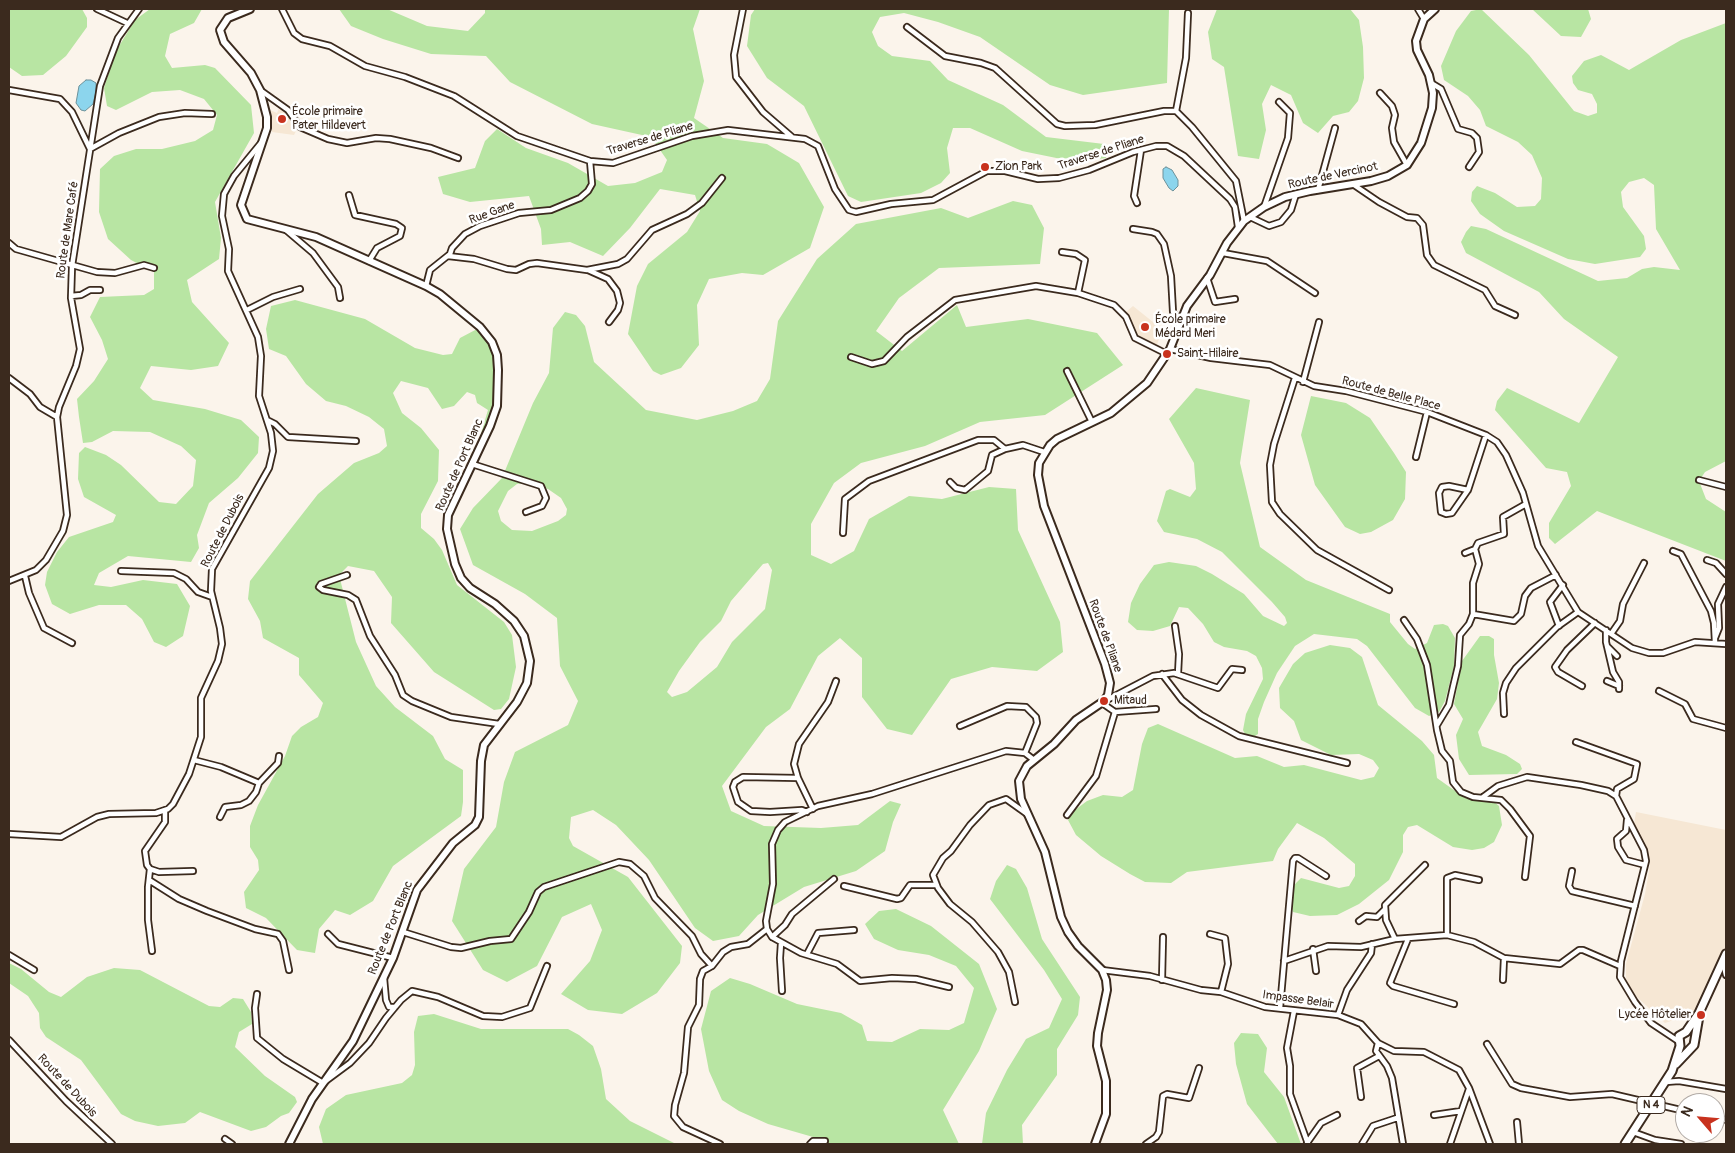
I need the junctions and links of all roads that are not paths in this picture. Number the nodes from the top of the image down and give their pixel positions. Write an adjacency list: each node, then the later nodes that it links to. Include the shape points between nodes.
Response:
1 (97, 9): 8 (street)
2 (140, 9): 11 (street, Route de Mare Café)
3 (250, 9): 15 (street, Route de Port Blanc, via 228,18 220,36 251,73)
4 (282, 9): 26 (street, Traverse de Pliane, via 294,33 302,39 330,46 365,66 454,96 528,142)
5 (743, 9): 21 (street, via 734,55 736,77 763,112)
6 (1418, 9): 10 (street)
7 (1435, 9): 10 (street)
8 (104, 11): 11 (street)
9 (1188, 13): 18 (street, via 1186,58)
10 (1424, 19): 13 (street, Route de Vercinot, via 1416,41)
11 (128, 23): 23 (street, Route de Mare Café, via 118,38 100,86)
12 (907, 27): 18 (street, via 945,56 981,62 995,68 1057,124 1095,126)
13 (1430, 83): 27 (street, Route de Vercinot, via 1432,108 1429,125); 28 (street, via 1442,89 1458,129 1472,132 1477,138 1479,152)
14 (9, 90): 23 (street, via 60,99 72,112)
15 (260, 90): 22 (street, Route de Port Blanc, via 267,116); 25 (street, via 288,110 300,127 328,139 347,143 390,139)
16 (1380, 94): 27 (street, via 1392,106 1394,142)
17 (1279, 102): 35 (street, via 1290,113 1288,138)
18 (1176, 111): 36 (street, via 1236,181)
19 (212, 114): 23 (street, via 185,113 159,117 119,132)
20 (1335, 128): 31 (street)
21 (793, 138): 24 (street, Traverse de Pliane, via 812,140 818,146 835,189 849,210 856,212 891,204 933,200 987,171 1005,171 1038,179 1059,178); 26 (street, Traverse de Pliane, via 728,130 692,136 612,163)
22 (264, 140): 39 (street, Route de Port Blanc, via 242,205 248,218); 57 (street, Route de Dubois, via 234,176 222,204 229,249 228,271 232,285)
23 (90, 149): 45 (street, Route de Mare Café)
24 (1141, 150): 34 (street, via 1134,196); 37 (street, Traverse de Pliane, via 1167,146 1184,156 1230,199)
25 (458, 158)
26 (590, 161): 43 (street, Rue Gane, via 592,184 580,198 551,210 520,213 480,226 465,234)
27 (1406, 165): 30 (street, Route de Vercinot, via 1388,176)
28 (1469, 167)
29 (722, 178): 47 (street, via 702,203 687,214 652,230 622,263)
30 (1354, 185): 31 (street, Route de Vercinot); 58 (street, via 1379,202 1417,218 1423,225 1427,255 1434,264 1486,290 1495,306)
31 (1318, 190): 32 (street, Route de Vercinot)
32 (1296, 194): 35 (street, Route de Vercinot); 36 (street, via 1291,210 1281,222 1269,226)
33 (349, 195): 44 (street, via 355,215 396,224 402,231 400,236 377,248)
34 (1138, 203)
35 (1264, 207): 36 (street, Route de Vercinot)
36 (1247, 219): 37 (street, Route de Vercinot)
37 (1238, 227): 42 (street, Route de Vercinot)
38 (1134, 229): 60 (street, via 1157,234 1164,244 1171,276 1173,312)
39 (286, 230): 44 (street, Route de Port Blanc, via 316,238); 55 (street, via 313,253 338,287)
40 (9, 243): 45 (street, via 16,249)
41 (1062, 252): 53 (street, via 1076,254 1085,260)
42 (1223, 253): 48 (street, Route de Vercinot); 52 (street, via 1267,261)
43 (448, 256): 47 (street, via 516,270 538,263); 49 (street, Rue Gane, via 430,270)
44 (369, 261): 49 (street, Route de Port Blanc)
45 (72, 266): 46 (street, via 115,274 142,265); 54 (street, Route de Mare Café)
46 (154, 268)
47 (587, 270): 59 (street, via 608,279 617,291 620,303)
48 (1208, 278): 56 (street, via 1215,302); 60 (street, Route de Vercinot, via 1187,306)
49 (426, 286): 77 (street, Route de Port Blanc, via 480,327 492,342 497,356 497,406)
50 (300, 289): 57 (street, via 273,297)
51 (100, 290): 54 (street)
52 (1315, 293)
53 (1078, 294): 62 (street, Route de Belle Place, via 1120,309 1135,338); 63 (street, Route de Belle Place, via 1036,286 955,300 907,337 884,361 872,364)
54 (71, 296): 69 (street, Route de Mare Café, via 80,350)
55 (340, 298)
56 (1235, 299)
57 (247, 310): 70 (street, Route de Dubois, via 260,349 260,396)
58 (1515, 315)
59 (609, 322)
60 (1180, 322): 62 (street, Route de Vercinot)
61 (1319, 322): 67 (street)
62 (1168, 351): 66 (street, Route de Belle Place, via 1270,365); 71 (street, via 1147,383 1111,413)
63 (852, 357)
64 (1067, 371): 71 (street)
65 (9, 378): 69 (street, via 30,394 40,407)
66 (1295, 378): 67 (street, Route de Belle Place); 98 (street, via 1270,465 1272,502 1317,550)
67 (1303, 382): 68 (street, Route de Belle Place)
68 (1427, 412): 72 (street, Route de Belle Place); 76 (street)
69 (57, 417): 94 (street, Route de Mare Café, via 67,515 63,531 46,560)
70 (267, 420): 73 (street, via 276,424 288,437); 99 (street, Route de Dubois, via 273,450 269,468 212,569)
71 (1092, 422): 75 (street, via 1057,439)
72 (1486, 435): 81 (street); 82 (street, Route de Belle Place, via 1497,442 1506,455)
73 (356, 441)
74 (1005, 449): 75 (street, via 1024,445); 79 (street, via 992,455 988,471 965,490); 84 (street, via 994,440 978,440 868,481 845,499)
75 (1044, 452): 120 (street, Route de Pliane, via 1039,463 1039,486 1105,664 1110,689)
76 (1416, 456)
77 (472, 464): 83 (street, via 541,486 546,498 542,506); 124 (street, Route de Port Blanc, via 448,515 447,529 455,564 470,588 514,621 524,636 530,661 527,683)
78 (1699, 480): 80 (street)
79 (950, 482)
80 (1726, 487)
81 (1468, 490): 81 (street, via 1455,510 1449,514 1441,512 1439,493 1442,487)
82 (1526, 504): 85 (street, via 1503,517 1504,534 1478,543); 93 (street, Route de Belle Place, via 1538,546)
83 (526, 512)
84 (844, 533)
85 (1475, 549): 87 (street); 101 (street, via 1479,564 1473,583)
86 (1673, 551): 108 (street, via 1681,554 1711,611)
87 (1465, 553)
88 (1707, 560): 91 (street, via 1716,563)
89 (1644, 563): 107 (street, via 1623,604 1620,621)
90 (121, 571): 99 (street, via 174,573 186,579 198,592)
91 (1726, 574)
92 (347, 575): 124 (street, via 321,584 320,589 356,600 370,636 393,671 403,695 451,717)
93 (1556, 575): 96 (street, Route de Belle Place); 101 (street, via 1530,588 1514,621)
94 (25, 576): 95 (street, Route de Mare Café); 109 (street, via 44,628)
95 (9, 581)
96 (1563, 585): 100 (street, Route de Belle Place); 105 (street, via 1550,602)
97 (1726, 587): 108 (street, via 1718,604 1719,628)
98 (1389, 590)
99 (212, 597): 131 (street, Route de Dubois, via 222,644 218,662 201,698 201,738)
100 (1578, 612): 103 (street, Route de Belle Place); 105 (street)
101 (1473, 614): 127 (street, via 1460,635 1458,666 1448,705)
102 (1404, 620): 127 (street, via 1417,639 1427,664)
103 (1595, 623): 106 (street, Route de Belle Place); 118 (street, via 1567,650 1555,667)
104 (1175, 626): 115 (street)
105 (1559, 626): 123 (street, via 1506,682)
106 (1606, 630): 107 (street, Route de Belle Place); 111 (street)
107 (1611, 634): 108 (street, Route de Belle Place, via 1632,648 1656,654 1695,642)
108 (1715, 640): 110 (street, Route de Belle Place)
109 (72, 643)
110 (1726, 644)
111 (1607, 646): 112 (street); 117 (street, via 1619,688)
112 (1617, 656)
113 (1242, 670): 115 (street, via 1232,669 1218,688)
114 (1162, 674): 115 (street); 120 (street, via 1142,680); 133 (street, via 1182,700 1201,715 1239,736)
115 (1178, 674)
116 (836, 681): 134 (street, via 828,702 799,744 794,764)
117 (1607, 681)
118 (1582, 686)
119 (1659, 691): 126 (street, via 1685,704 1693,719)
120 (1103, 702): 122 (street); 132 (street, via 1076,720)
121 (1156, 709): 122 (street)
122 (1115, 712): 142 (street, via 1096,776)
123 (1504, 714)
124 (499, 724): 163 (street, Route de Port Blanc, via 484,745 479,817 453,843 417,890)
125 (960, 726): 129 (street, via 1007,706 1022,705 1038,719)
126 (1726, 728)
127 (1437, 730): 137 (street, via 1442,751 1450,761 1452,782 1461,792)
128 (1576, 742): 136 (street, via 1637,764 1634,779 1617,789)
129 (1025, 754): 132 (street); 138 (street, via 1006,751 872,794)
130 (279, 756): 135 (street, via 278,763)
131 (194, 760): 135 (street); 139 (street, Route de Dubois, via 182,791)
132 (1034, 760): 141 (street, via 1019,781 1021,800)
133 (1347, 763)
134 (798, 778): 138 (street); 140 (street, via 742,777 733,788 738,802 751,810)
135 (259, 783): 143 (street, via 250,800 242,806 225,807)
136 (1616, 796): 137 (street, via 1581,785 1527,777 1498,786); 144 (street)
137 (1483, 797): 152 (street, via 1501,800 1530,836)
138 (813, 809): 140 (street)
139 (165, 810): 145 (street, via 97,817 61,837); 148 (street, via 165,822 145,851 144,859)
140 (808, 812): 161 (street, via 785,822 772,844 773,884)
141 (1027, 814): 156 (street, via 1006,799 989,805 970,825 952,852 936,866 933,875); 187 (street, via 1045,852 1061,917 1068,932)
142 (1067, 815)
143 (220, 817)
144 (1627, 818): 147 (street, via 1644,850); 147 (street, via 1626,830 1617,839 1618,847 1626,860)
145 (9, 834)
146 (1426, 865): 159 (street)
147 (1645, 866): 158 (street)
148 (150, 869): 149 (street, via 159,872); 154 (street)
149 (193, 871)
150 (1572, 871): 158 (street, via 1572,891)
151 (1326, 876): 180 (street, via 1295,858)
152 (1525, 877)
153 (834, 879): 167 (street, via 792,914)
154 (149, 880): 174 (street, via 148,928); 186 (street, via 179,899 207,911 278,934 283,941)
155 (1479, 880): 166 (street, via 1455,875 1447,878)
156 (936, 885): 157 (street, via 910,885 898,899); 197 (street, via 950,904 972,922 998,952 1009,972)
157 (844, 886)
158 (1635, 906): 184 (street)
159 (1384, 910): 160 (street, via 1377,917 1366,916); 169 (street)
160 (1359, 921)
161 (767, 929): 167 (street); 183 (street, via 748,944 731,947)
162 (854, 930): 175 (street, via 818,933)
163 (402, 932): 178 (street, Route de Port Blanc); 183 (street, via 451,948 511,939 544,887 597,868 625,863 636,867 644,876 655,898 692,936)
164 (328, 934): 178 (street, via 338,944)
165 (1210, 934): 195 (street, via 1225,938 1228,964)
166 (1447, 935): 170 (street); 179 (street, via 1474,942)
167 (772, 937): 171 (street)
168 (1163, 937): 191 (street)
169 (1395, 939): 170 (street); 172 (street)
170 (1408, 939): 198 (street, via 1390,983)
171 (781, 942): 175 (street); 194 (street)
172 (1372, 944): 173 (street); 203 (street, via 1371,953 1347,990)
173 (1313, 949): 180 (street); 188 (street)
174 (152, 951)
175 (807, 954): 193 (street, via 837,964 860,981 916,979)
176 (1726, 954): 181 (main road, N 4)
177 (9, 955): 185 (street)
178 (393, 958): 190 (street, Route de Port Blanc)
179 (1504, 958): 184 (street, via 1560,964 1579,950 1584,950); 192 (street)
180 (1284, 961): 200 (street)
181 (1723, 962): 189 (street); 202 (main road, N 4)
182 (547, 966): 199 (street, via 530,1008 502,1017 483,1016 438,997 412,991)
183 (712, 966): 231 (street, via 700,975 699,1005 688,1027 684,1073 674,1116 683,1127)
184 (1620, 966): 205 (street, via 1620,976 1652,1023 1669,1035)
185 (34, 970)
186 (289, 970)
187 (1102, 970): 191 (street, Impasse Belair); 233 (street, via 1107,990 1097,1046 1106,1081 1106,1107)
188 (1316, 971)
189 (1726, 975)
190 (384, 978): 199 (street, via 386,1000 390,1007); 214 (street, Route de Port Blanc, via 353,1040)
191 (1162, 980): 195 (street, Impasse Belair)
192 (1503, 980)
193 (949, 987)
194 (782, 991)
195 (1221, 992): 200 (street, Impasse Belair, via 1266,1007)
196 (257, 994): 214 (street, via 254,1008 257,1038)
197 (1015, 1002)
198 (1454, 1004)
199 (394, 1007): 214 (street, via 370,1043)
200 (1280, 1008): 201 (street, Impasse Belair)
201 (1294, 1011): 203 (street, Impasse Belair); 235 (street, via 1287,1048 1290,1094)
202 (1699, 1013): 204 (main road, N 4); 205 (main road, N 4)
203 (1338, 1015): 207 (street, Impasse Belair, via 1361,1024)
204 (1695, 1037): 205 (main road); 209 (main road, N 4, via 1696,1043)
205 (1681, 1038): 209 (main road); 211 (main road, N 4)
206 (9, 1040): 228 (street, Route de Dubois)
207 (1378, 1043): 210 (street, via 1376,1051); 215 (street, Impasse Belair, via 1398,1052 1424,1052 1455,1068)
208 (1487, 1044): 218 (street, via 1512,1084 1521,1088 1570,1097 1612,1094)
209 (1690, 1049): 211 (main road, N 4)
210 (1380, 1056): 217 (street, via 1357,1068); 223 (street, via 1392,1078)
211 (1675, 1065): 213 (main road, N 4)
212 (1199, 1068): 234 (street, via 1188,1098 1163,1096 1159,1132)
213 (1666, 1082): 216 (street); 218 (main road, N 4)
214 (323, 1084): 230 (street, Route de Port Blanc)
215 (1469, 1088): 220 (street); 239 (street, Impasse Belair)
216 (1726, 1089)
217 (1361, 1097)
218 (1652, 1103): 219 (street); 225 (main road, N 4)
219 (1675, 1109)
220 (1462, 1111): 222 (street); 238 (street)
221 (1337, 1114): 235 (street, via 1322,1123)
222 (1434, 1115)
223 (1398, 1118): 236 (street, via 1373,1126); 237 (street)
224 (1518, 1122): 240 (street)
225 (1633, 1132): 241 (main road, N 4); 242 (street, via 1654,1140)
226 (225, 1139): 229 (street)
227 (824, 1141): 232 (street)
228 (112, 1144)
229 (232, 1144)
230 (289, 1144)
231 (720, 1144)
232 (810, 1144)
233 (1095, 1144)
234 (1146, 1144)
235 (1307, 1144)
236 (1362, 1144)
237 (1403, 1144)
238 (1450, 1144)
239 (1490, 1144)
240 (1519, 1144)
241 (1625, 1144)
242 (1681, 1144)

